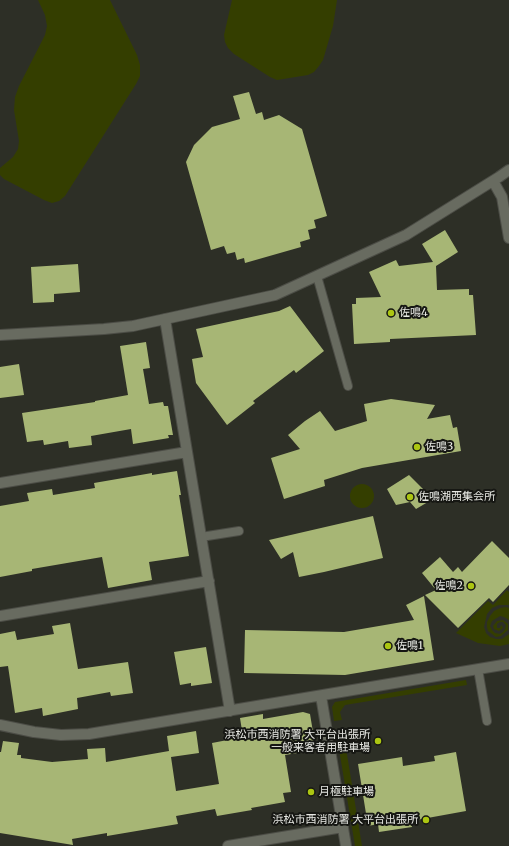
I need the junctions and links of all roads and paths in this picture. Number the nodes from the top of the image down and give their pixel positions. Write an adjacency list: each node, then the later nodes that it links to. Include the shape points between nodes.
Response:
1 (509, 170): 2 (street)
2 (493, 181): 3 (street, via 502,197); 4 (street, via 406,235)
3 (509, 238)
4 (317, 276): 5 (street, via 275,295); 7 (lane)
5 (165, 319): 6 (street, via 104,329); 8 (street)
6 (0, 335)
7 (348, 386)
8 (187, 452): 9 (street); 11 (street)
9 (0, 483)
10 (240, 531): 11 (lane)
11 (201, 537): 12 (street)
12 (209, 581): 13 (street); 17 (street)
13 (0, 616)
14 (509, 664): 15 (street)
15 (478, 670): 16 (street); 18 (lane)
16 (321, 696): 17 (street); 20 (street)
17 (230, 711): 19 (street, via 89,734 61,735)
18 (487, 721)
19 (0, 725)
20 (343, 826): 21 (street); 22 (street)
21 (228, 846)
22 (346, 846)

